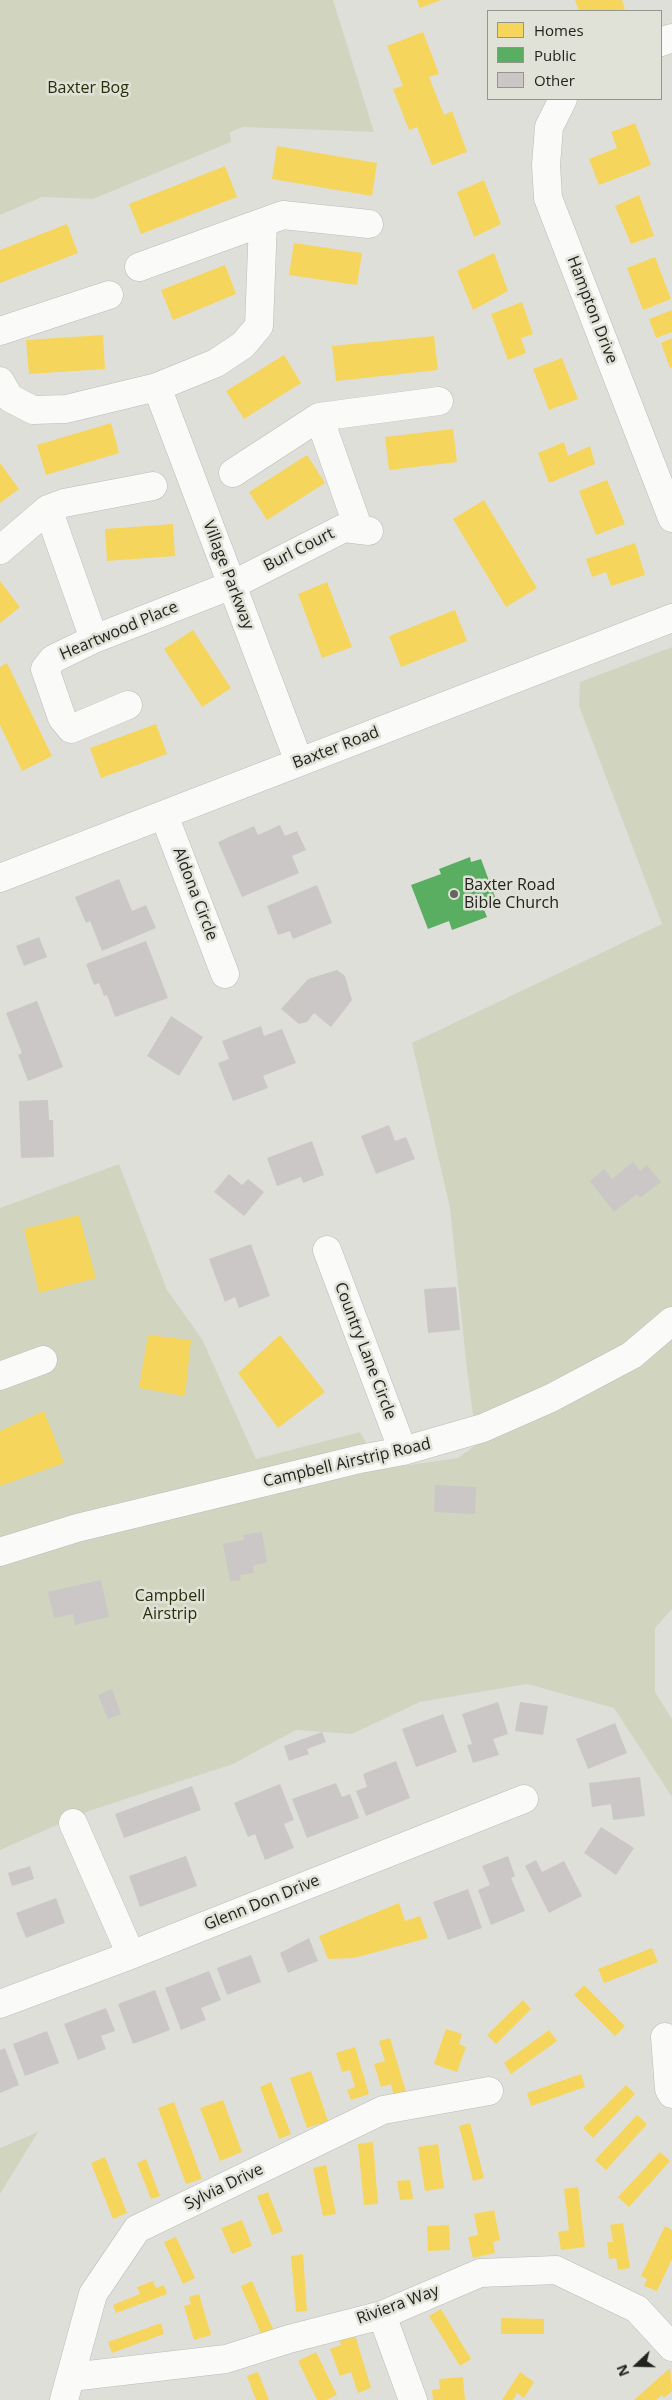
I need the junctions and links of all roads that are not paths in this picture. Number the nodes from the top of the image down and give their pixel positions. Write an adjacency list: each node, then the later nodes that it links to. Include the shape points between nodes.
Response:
1 (562, 100): 14 (street, Hampton Drive, via 549,127 548,198)
2 (263, 222): 3 (street, via 283,215); 4 (street); 8 (street, via 259,326 243,345 216,363)
3 (369, 224)
4 (139, 267)
5 (109, 294): 6 (street)
6 (0, 331)
7 (0, 381): 8 (street, via 10,398 33,410 66,409)
8 (156, 387): 16 (street, Village Parkway)
9 (439, 401): 10 (street)
10 (319, 417): 11 (street); 16 (street, Burl Court, via 364,530 344,528)
11 (233, 473)
12 (153, 486): 13 (street)
13 (48, 509): 15 (street); 18 (street)
14 (672, 518)
15 (0, 550)
16 (232, 585): 18 (street, Heartwood Place); 20 (street, Village Parkway)
17 (672, 618): 20 (street, Baxter Road)
18 (94, 639): 19 (street, Heartwood Place, via 53,659 45,669 62,718 71,729)
19 (128, 705)
20 (299, 762): 21 (street, Baxter Road)
21 (164, 815): 22 (street, Baxter Road); 23 (street, Aldona Circle)
22 (0, 878)
23 (226, 974)
24 (327, 1250): 28 (street, Country Lane Circle)
25 (672, 1321): 28 (street, Campbell Airstrip Road, via 632,1355 551,1398 483,1428)
26 (43, 1360): 27 (street)
27 (0, 1376)
28 (403, 1451): 29 (street, Campbell Airstrip Road, via 86,1526)
29 (0, 1552)
30 (524, 1799): 32 (street, Glenn Don Drive)
31 (73, 1823): 32 (street)
32 (131, 1956): 33 (street, Glenn Don Drive)
33 (0, 2004)
34 (665, 2037): 36 (street)
35 (489, 2091): 39 (street, Sylvia Drive, via 383,2110 137,2229 93,2294)
36 (672, 2094)
37 (382, 2315): 38 (street, Riviera Way, via 480,2273 556,2270 637,2309); 39 (street, Riviera Way, via 226,2359); 40 (street)
38 (672, 2347)
39 (67, 2388)
40 (413, 2400)

